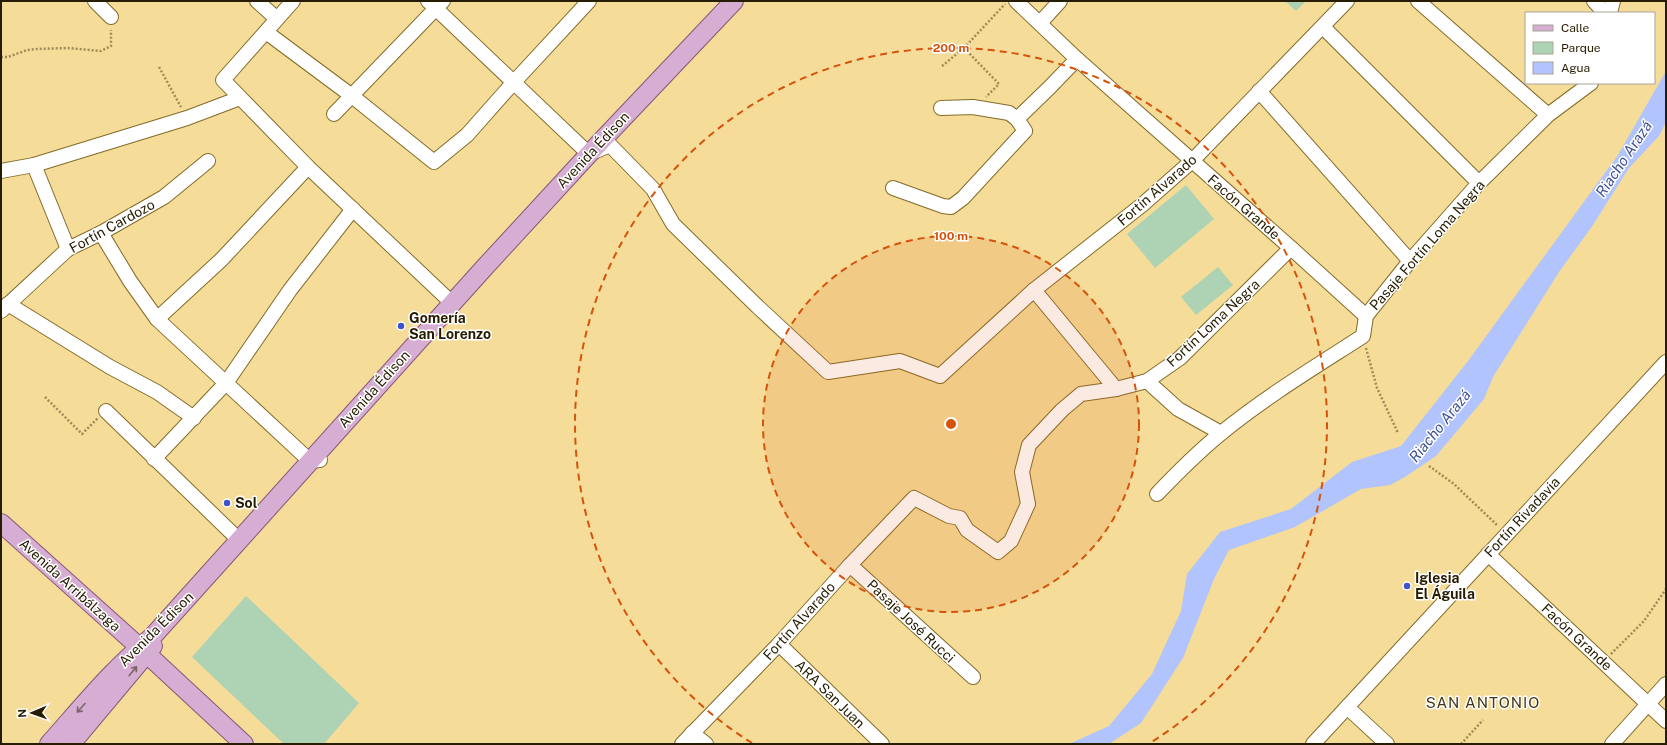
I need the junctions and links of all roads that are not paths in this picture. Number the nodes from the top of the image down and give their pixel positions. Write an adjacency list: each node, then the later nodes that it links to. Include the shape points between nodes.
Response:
1 (95, 1): 16 (street)
2 (257, 1): 17 (street)
3 (293, 1): 17 (street)
4 (590, 1): 22 (street)
5 (734, 1): 32 (main road, Avenida Édison)
6 (747, 1): 31 (main road, Avenida Édison)
7 (1016, 1): 18 (street, Facón Grande)
8 (1060, 1): 18 (street)
9 (1347, 1): 19 (street, Fortín Alvarado)
10 (1418, 1): 29 (street)
11 (1594, 1): 14 (street)
12 (1613, 1): 15 (street)
13 (436, 4): 22 (street); 25 (street)
14 (1604, 12)
15 (1610, 12)
16 (111, 17)
17 (277, 20): 20 (street)
18 (1040, 23): 21 (street, Facón Grande)
19 (1323, 27): 24 (street, Fortín Alvarado); 38 (street)
20 (266, 32): 25 (street); 26 (street, via 223,80)
21 (1077, 59): 30 (street); 34 (street, Facón Grande)
22 (514, 82): 25 (street, via 467,134 434,162); 32 (street)
23 (1590, 84): 29 (street, Pasaje Fortín Loma Negra)
24 (1259, 91): 34 (street, Fortín Alvarado); 44 (street)
25 (352, 96): 28 (street)
26 (240, 98): 35 (street, via 187,118); 36 (street)
27 (941, 108): 30 (street, via 975,108 1010,113)
28 (334, 114)
29 (1548, 115): 38 (street, Pasaje Fortín Loma Negra)
30 (1016, 119): 39 (street, via 1025,131 963,198 951,207)
31 (610, 145): 32 (street); 45 (street, Fortín Alvarado, via 653,189 673,224 828,372 900,361 940,376); 58 (main road, Avenida Édison)
32 (589, 154): 46 (main road, Avenida Édison)
33 (208, 161): 41 (street, Fortín Cardozo, via 164,197)
34 (1192, 162): 42 (street, Facón Grande); 45 (street, Fortín Alvarado)
35 (34, 164): 37 (street); 43 (street)
36 (308, 167): 40 (street); 49 (street, via 222,259)
37 (1, 171)
38 (1479, 183): 44 (street, Pasaje Fortín Loma Negra)
39 (893, 188)
40 (353, 209): 46 (street); 52 (street, via 290,290)
41 (101, 233): 43 (street, Fortín Cardozo); 49 (street)
42 (1291, 248): 48 (street, Facón Grande); 51 (street, Fortín Loma Negra, via 1180,358)
43 (68, 249): 47 (street, Fortín Cardozo)
44 (1410, 261): 48 (street, Pasaje Fortín Loma Negra)
45 (1034, 290): 53 (street)
46 (452, 303): 58 (main road, Avenida Édison)
47 (5, 307): 55 (street, via 157,392)
48 (1366, 316): 56 (street, Pasaje Fortín Loma Negra, via 1363,336)
49 (157, 319): 52 (street)
50 (1666, 362): 63 (street, Fortín Rivadavia)
51 (1147, 381): 53 (street, Fortín Loma Negra); 56 (street, via 1178,409)
52 (226, 383): 55 (street); 58 (street)
53 (1116, 389): 60 (street, Fortín Loma Negra, via 1081,394 1029,445 1022,472 1028,504 1011,541 998,552 967,530 960,518 949,516)
54 (106, 411): 57 (street)
55 (194, 418): 57 (street)
56 (1221, 433): 59 (street)
57 (154, 459): 62 (street)
58 (315, 461): 62 (main road, Avenida Édison); 66 (main road, Avenida Édison, via 162,634)
59 (1156, 494)
60 (914, 498): 64 (street, Fortín Alvarado)
61 (1, 523): 66 (main road, Avenida Arribálzaga)
62 (239, 540): 66 (main road, Avenida Édison)
63 (1488, 554): 69 (street, Facón Grande); 70 (street, Fortín Rivadavia)
64 (850, 565): 65 (street, Fortín Alvarado); 67 (street, Pasaje José Rucci)
65 (779, 644): 72 (street, Fortín Alvarado); 78 (street, ARA San Juan)
66 (143, 650): 73 (main road, Avenida Édison, one-way to 73, via 107,678); 74 (main road, Avenida Édison, one-way to 66); 75 (main road, Avenida Arribálzaga)
67 (973, 677)
68 (1666, 684): 69 (street)
69 (1648, 704): 71 (street, Facón Grande); 81 (street)
70 (1347, 707): 79 (street, Fortín Rivadavia); 80 (street)
71 (1666, 721)
72 (692, 733): 76 (street, Fortín Alvarado); 77 (street)
73 (49, 744)
74 (71, 744)
75 (244, 744)
76 (682, 744)
77 (706, 744)
78 (882, 744)
79 (1313, 744)
80 (1387, 744)
81 (1612, 744)

